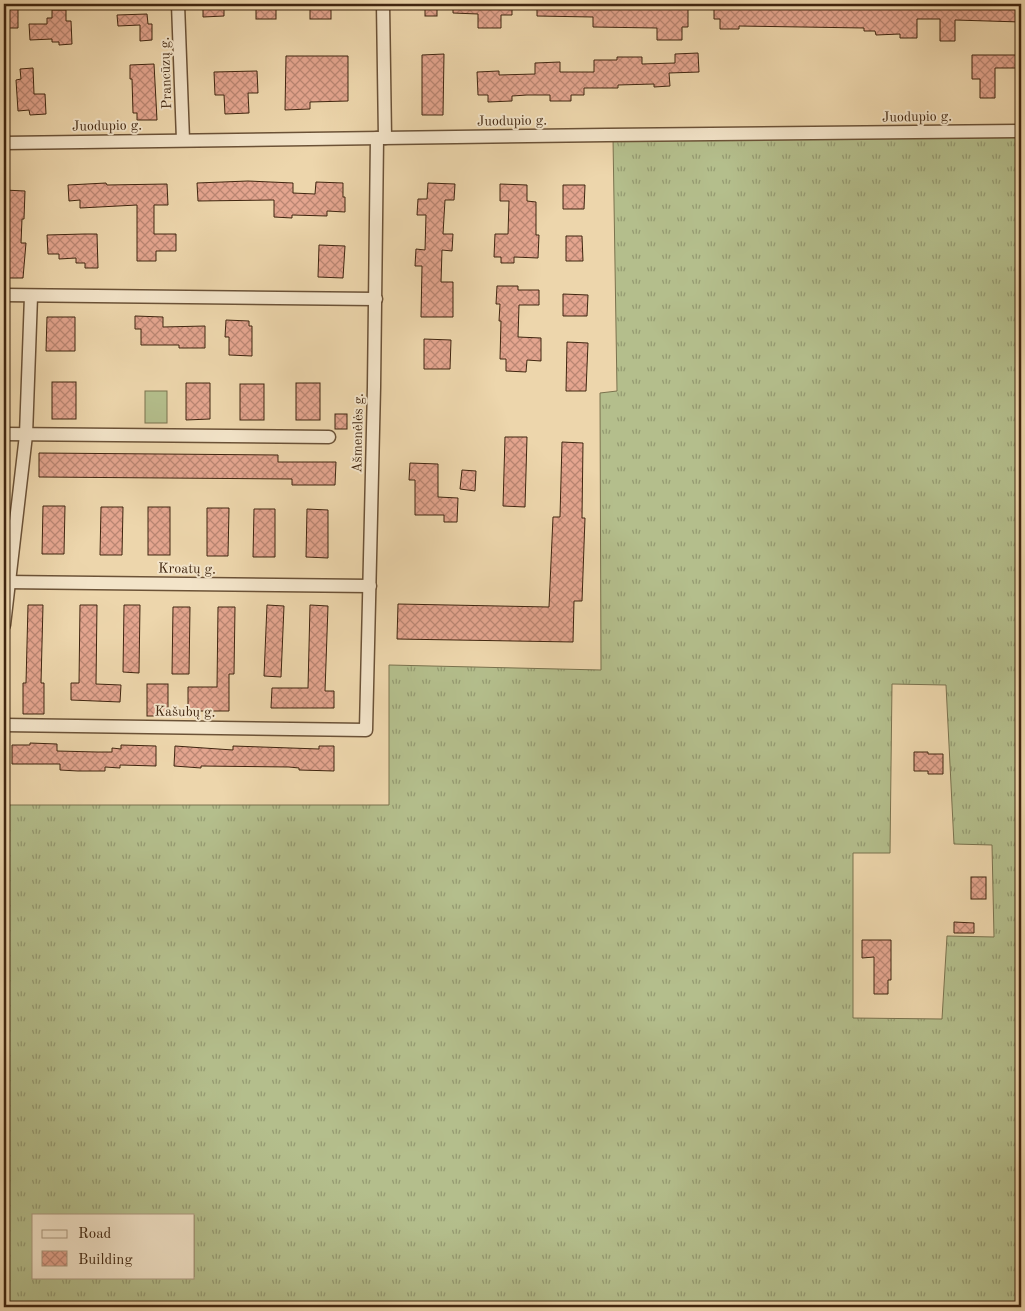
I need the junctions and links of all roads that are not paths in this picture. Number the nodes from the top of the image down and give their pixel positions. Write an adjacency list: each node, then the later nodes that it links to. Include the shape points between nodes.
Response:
1 (178, 4): 5 (street, Prancūzų g.)
2 (383, 4): 4 (street, Ašmenėlės g.)
3 (1021, 131): 4 (street, Juodupio g.)
4 (381, 138): 5 (street, Juodupio g.); 9 (street, Ašmenėlės g.)
5 (184, 140): 6 (street, Juodupio g.)
6 (4, 143)
7 (4, 295): 8 (street)
8 (31, 296): 9 (street); 11 (street)
9 (376, 299): 14 (street, Ašmenėlės g.)
10 (4, 434): 11 (street)
11 (26, 434): 12 (street); 13 (street)
12 (329, 437)
13 (6, 582): 14 (street, Kroatų g.); 15 (street)
14 (370, 586): 17 (street, Ašmenėlės g.)
15 (4, 625)
16 (4, 725): 17 (street, Kašubų g.)
17 (366, 730)

